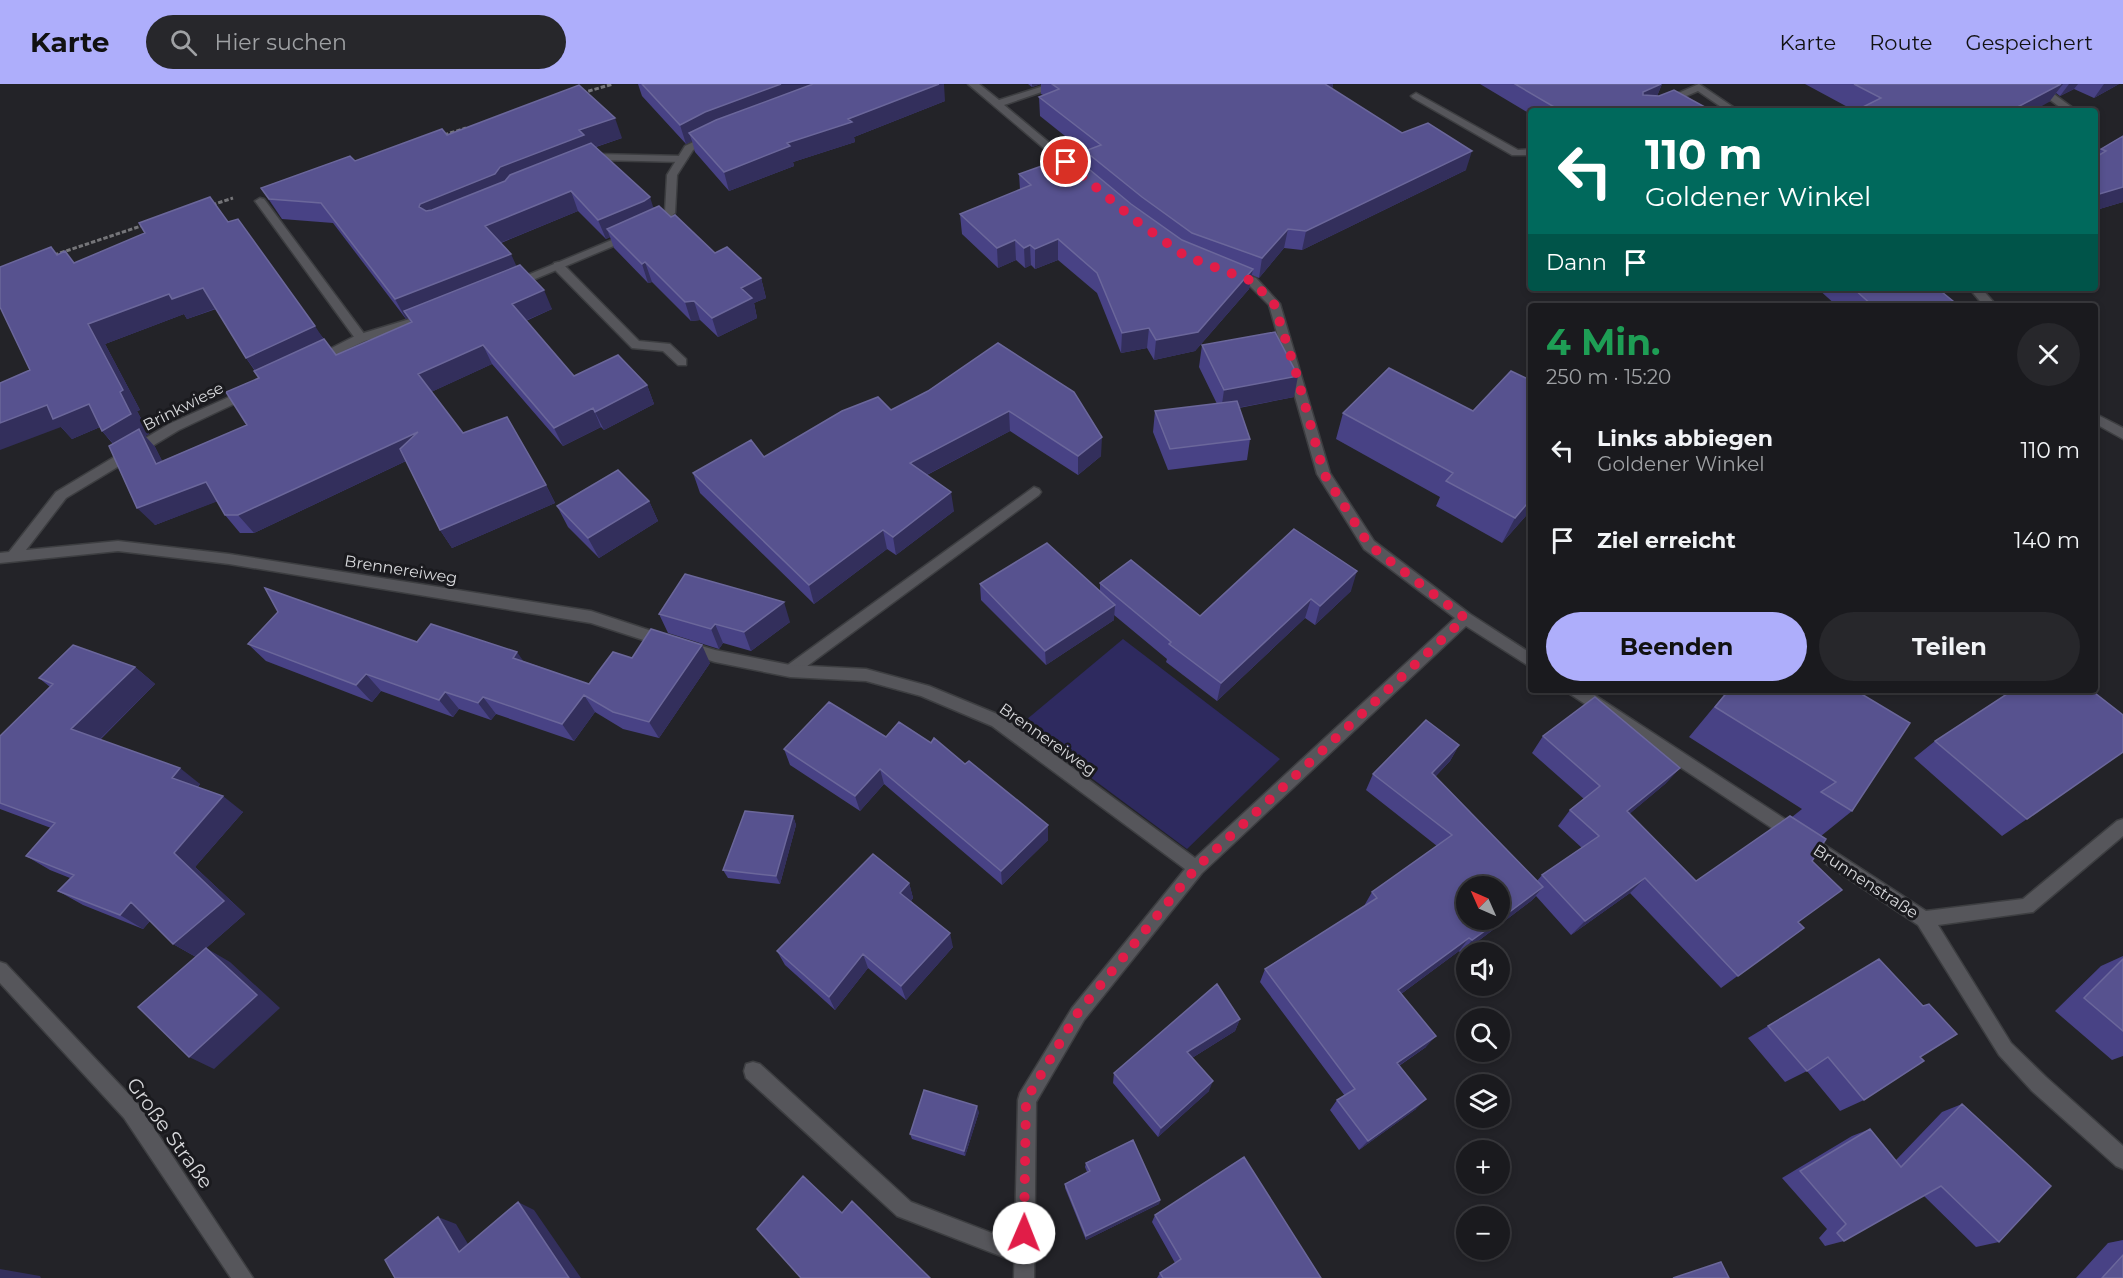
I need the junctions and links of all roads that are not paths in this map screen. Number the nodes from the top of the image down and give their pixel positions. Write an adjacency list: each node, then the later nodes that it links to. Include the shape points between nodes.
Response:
1 (973, 84): 6 (street)
2 (1060, 84): 6 (street)
3 (1701, 86): 7 (street); 8 (street)
4 (2048, 94): 9 (street)
5 (1416, 96): 11 (street, via 1516,153)
6 (998, 104): 14 (street)
7 (1649, 108)
8 (1730, 108)
9 (2068, 108)
10 (727, 131): 12 (street, via 689,148)
11 (1528, 152)
12 (682, 159): 13 (street, via 597,157); 16 (street, via 672,175 670,213 656,225)
13 (576, 165)
14 (1089, 181)
15 (260, 201): 22 (street)
16 (558, 266): 18 (street); 23 (street, via 636,345 666,347)
17 (1218, 268): 30 (street, via 1252,281 1274,304 1324,474 1369,545)
18 (504, 287)
19 (1977, 291): 20 (street)
20 (1988, 303)
21 (439, 313): 22 (street)
22 (361, 338): 24 (street)
23 (682, 362)
24 (309, 363)
25 (257, 388): 29 (street, Brinkwiese, via 174,427 61,495)
26 (2098, 419): 27 (street)
27 (2123, 434)
28 (1034, 492): 32 (street)
29 (7, 557): 32 (street, Brennereiweg, via 118,546 229,559 591,617 715,656)
30 (1465, 618): 31 (street); 35 (street)
31 (1528, 659)
32 (790, 671): 35 (street, Brennereiweg, via 866,675 924,690 997,721)
33 (1580, 693): 36 (street, Brunnenstraße)
34 (2123, 826): 36 (street, via 2026,906)
35 (1196, 868): 40 (street, via 1077,1014 1026,1100)
36 (1924, 919): 39 (street, Brunnenstraße, via 2005,1049)
37 (0, 970): 41 (street, Große Straße, via 130,1111)
38 (753, 1071): 40 (street, via 904,1209)
39 (2123, 1159)
40 (1024, 1255): 42 (street)
41 (243, 1278)
42 (1024, 1278)

